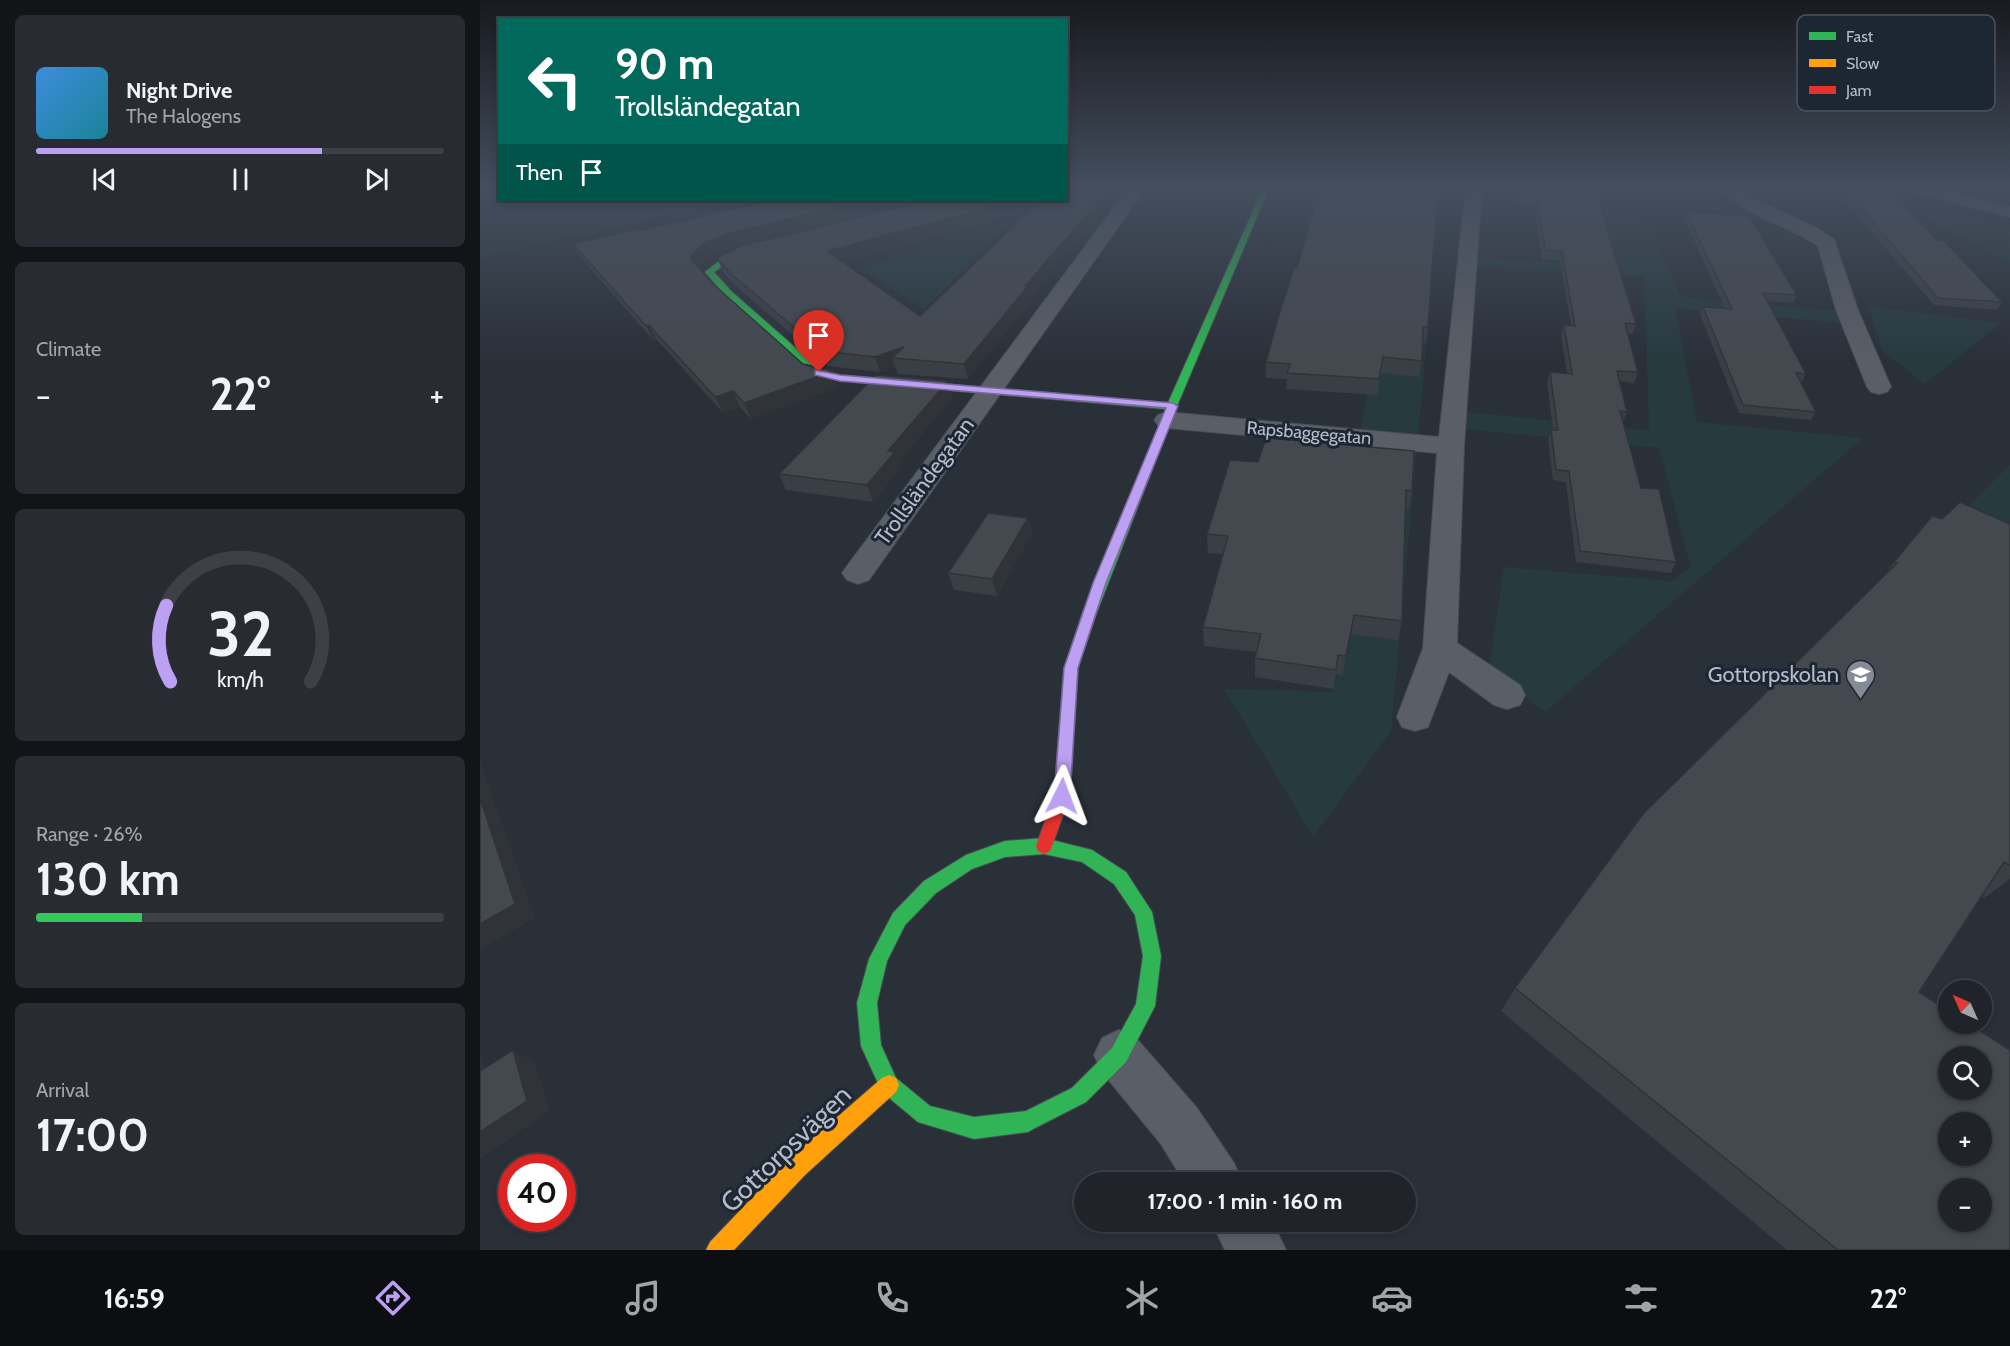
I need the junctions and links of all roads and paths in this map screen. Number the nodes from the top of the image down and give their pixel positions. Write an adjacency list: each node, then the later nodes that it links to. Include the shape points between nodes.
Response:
1 (1090, 244): 7 (street, Trollsländegatan)
2 (1242, 244): 8 (street)
3 (1469, 244): 9 (street)
4 (1827, 244): 6 (street, via 1847,310)
5 (773, 245): 7 (street, Trollsländegatan, via 739,254 718,263 709,272 819,372 840,378)
6 (1879, 387)
7 (989, 390): 8 (street, Trollsländegatan); 10 (street, Trollsländegatan)
8 (1170, 413): 9 (street, Rapsbaggegatan); 14 (street, via 1100,583 1071,668 1062,796)
9 (1451, 446): 11 (street)
10 (858, 573)
11 (1440, 648): 12 (street); 13 (street)
12 (1507, 695)
13 (1415, 717)
14 (1044, 846): 15 (street, via 1086,855 1120,878 1143,912 1152,956 1145,1006); 16 (street, via 1005,849 966,863 930,887 899,920 878,959 867,1003 871,1046)
15 (1119, 1055): 16 (street, via 1079,1095 1028,1121 974,1128 925,1115); 17 (street, via 1179,1126)
16 (889, 1085): 19 (street, Gottorpsvägen, via 797,1167)
17 (1209, 1172)
18 (1246, 1232): 20 (street)
19 (718, 1250)
20 (1258, 1250)

